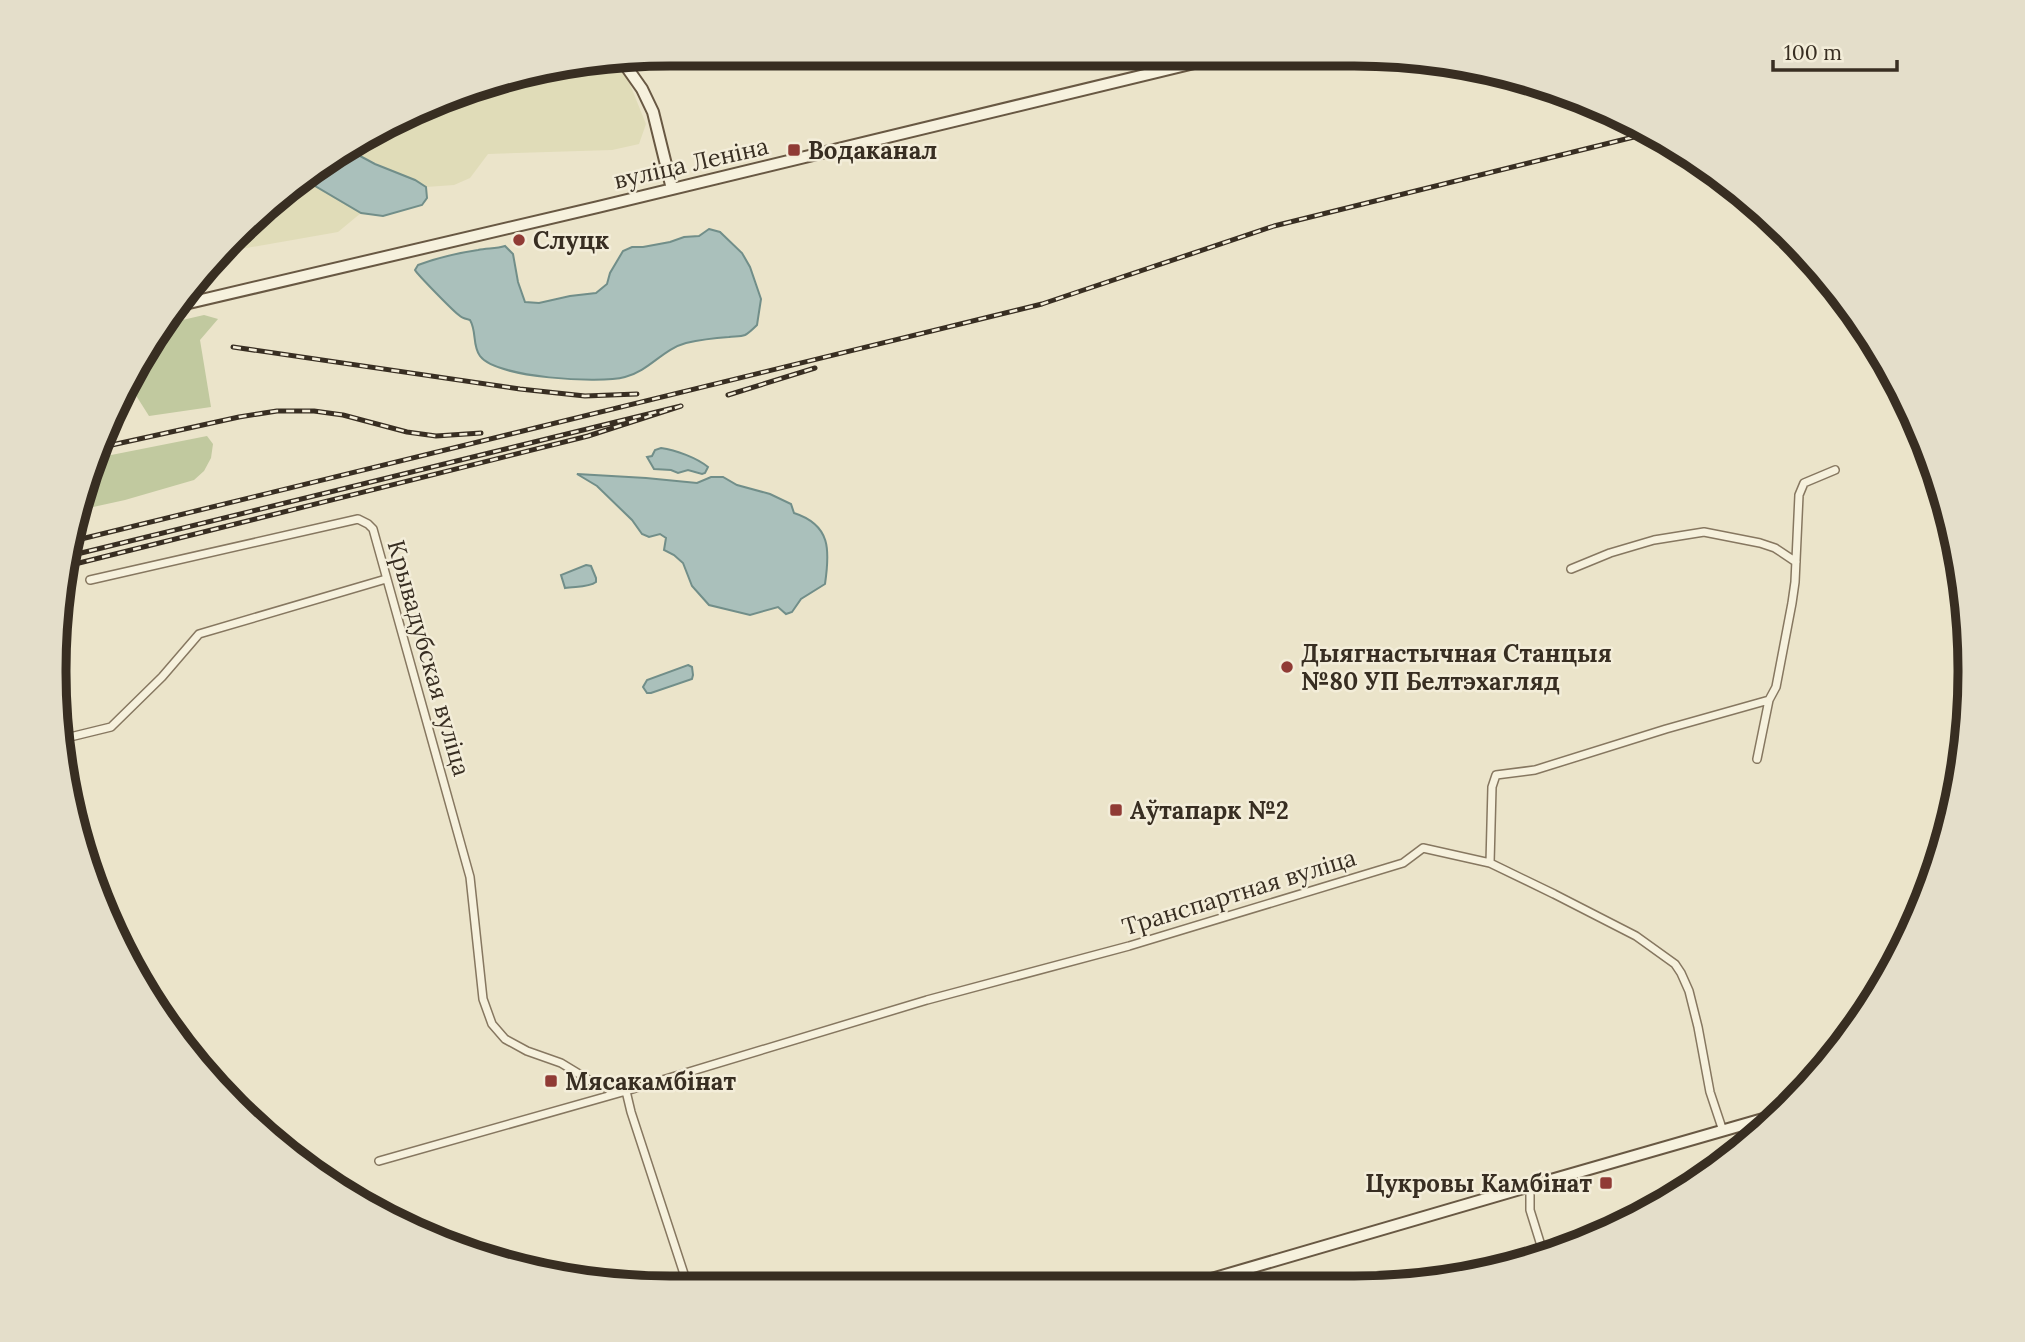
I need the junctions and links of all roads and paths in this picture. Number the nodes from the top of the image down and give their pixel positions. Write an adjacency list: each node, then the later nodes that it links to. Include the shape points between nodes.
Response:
1 (1170, 66): 3 (main road, вуліца Леніна)
2 (627, 68): 3 (main road, via 653,112)
3 (673, 189): 4 (main road, вуліца Леніна)
4 (192, 302)
5 (1835, 470): 6 (street, via 1804,484 1799,495)
6 (1796, 562): 7 (street, via 1760,543 1704,532 1654,540); 10 (street, via 1776,687)
7 (1571, 569)
8 (386, 579): 9 (street, Крывадубская вуліца, via 373,529 358,519); 11 (street, via 200,634 111,727); 14 (street, Крывадубская вуліца, via 470,877 483,999 492,1024 505,1039 527,1051 561,1063 610,1090)
9 (90, 580)
10 (1769, 701): 12 (street); 13 (street, via 1535,770 1496,775)
11 (71, 737)
12 (1758, 759)
13 (1490, 863): 14 (street, Транспартная вуліца, via 1423,848 1404,863); 16 (street, Транспартная вуліца, via 1636,936 1675,964 1689,991)
14 (626, 1091): 17 (street); 20 (street)
15 (1756, 1122): 16 (main road)
16 (1723, 1131): 18 (main road)
17 (379, 1161)
18 (1530, 1186): 19 (street, via 1530,1210); 21 (main road)
19 (1541, 1245)
20 (685, 1276)
21 (1222, 1276)

